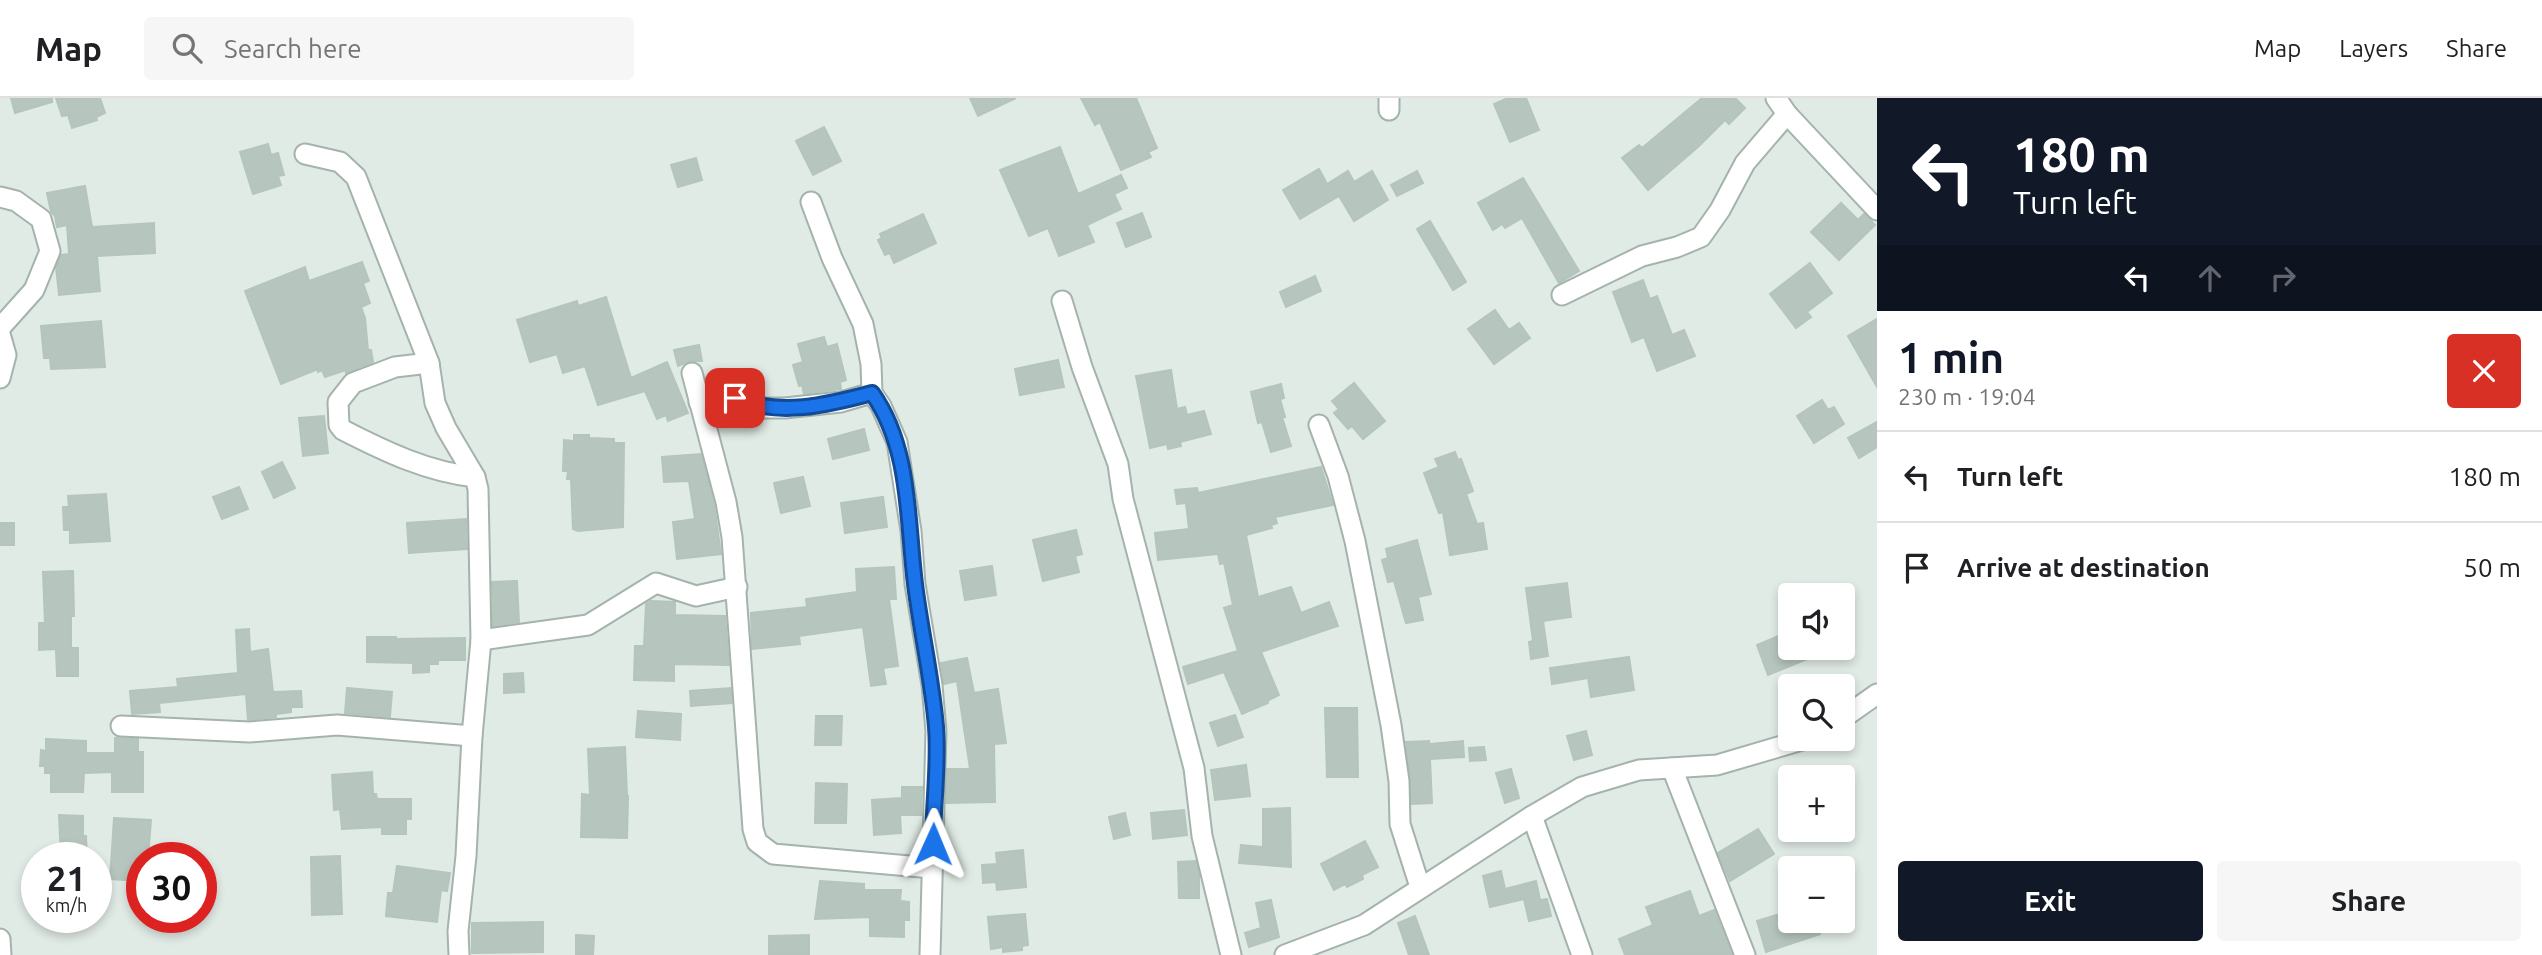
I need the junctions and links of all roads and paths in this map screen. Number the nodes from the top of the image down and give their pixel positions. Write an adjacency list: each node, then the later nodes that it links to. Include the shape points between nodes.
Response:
1 (1782, 106): 5 (street); 6 (street, via 1701,237 1642,256)
2 (305, 154): 10 (street, via 340,162 356,177)
3 (0, 197): 8 (street, via 16,201 41,219 50,251 34,290)
4 (811, 202): 13 (street, via 863,324)
5 (1877, 210)
6 (1562, 295)
7 (1062, 301): 33 (street, via 1118,464 1123,499 1194,768 1202,836)
8 (0, 328)
9 (0, 334): 12 (street, via 6,355)
10 (429, 363): 16 (street, via 435,402); 16 (street, via 395,367 353,383 338,402 339,425 402,460)
11 (692, 373): 14 (street)
12 (0, 378)
13 (872, 393): 14 (street, via 841,402 785,408 763,408 735,398); 26 (street, via 897,442 932,685 936,731)
14 (699, 402): 17 (street, via 726,502)
15 (1319, 425): 27 (street, via 1355,541 1391,725 1400,824)
16 (475, 477): 18 (street, via 480,506)
17 (737, 587): 18 (street, via 696,596 656,583 589,625); 26 (street, via 757,842 772,854)
18 (481, 640): 22 (street)
19 (1877, 694): 20 (street)
20 (1855, 710)
21 (121, 726): 22 (street, via 249,732 337,725)
22 (472, 736): 31 (street)
23 (1778, 747): 24 (street, via 1717,765)
24 (1672, 768): 25 (street, via 1639,770 1582,787); 36 (street)
25 (1532, 816): 27 (street); 35 (street)
26 (932, 868): 32 (street)
27 (1420, 887): 29 (street)
28 (0, 939): 30 (street)
29 (1322, 948): 34 (street)
30 (1, 955)
31 (459, 955)
32 (930, 955)
33 (1231, 955)
34 (1285, 955)
35 (1583, 955)
36 (1745, 955)

